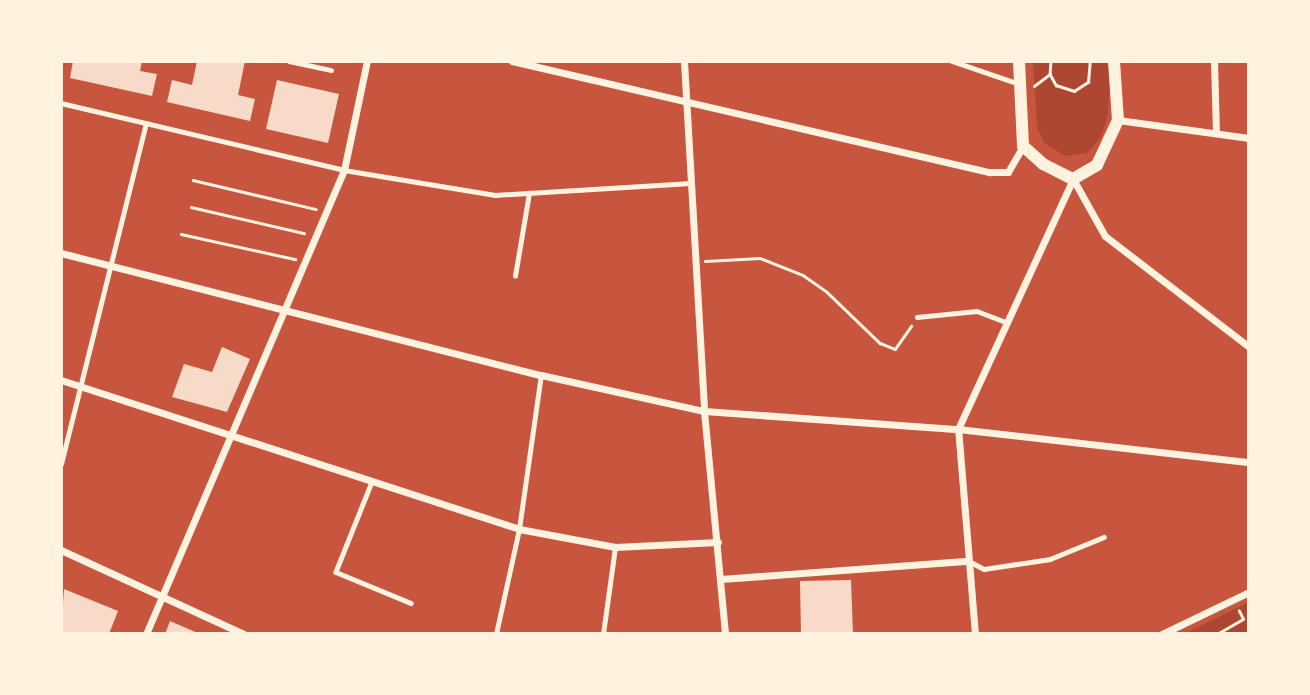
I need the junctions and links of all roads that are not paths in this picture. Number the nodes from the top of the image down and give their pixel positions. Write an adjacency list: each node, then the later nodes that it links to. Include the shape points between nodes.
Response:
1 (289, 61): 9 (lane)
2 (367, 61): 18 (street)
3 (512, 61): 11 (street)
4 (684, 61): 11 (street)
5 (953, 61): 10 (lane)
6 (1019, 61): 10 (main road)
7 (1114, 61): 13 (main road)
8 (1214, 61): 15 (street)
9 (331, 70)
10 (1017, 83): 17 (main road)
11 (686, 101): 17 (street, via 990,172 1008,172); 20 (street)
12 (61, 103): 14 (lane)
13 (1118, 120): 15 (street); 19 (main road, via 1097,165)
14 (146, 123): 18 (lane); 23 (lane)
15 (1216, 133): 16 (street)
16 (1249, 138)
17 (1023, 146): 19 (main road, via 1043,164)
18 (344, 170): 21 (lane, via 495,195); 25 (street)
19 (1073, 179): 27 (street); 28 (street, via 1105,236)
20 (692, 183): 21 (lane); 32 (street)
21 (529, 193): 24 (lane)
22 (61, 253): 23 (street)
23 (111, 266): 25 (street); 31 (lane)
24 (515, 276)
25 (286, 308): 29 (street); 34 (street)
26 (917, 317): 27 (lane, via 977,311)
27 (1009, 323): 33 (street)
28 (1249, 347)
29 (541, 375): 32 (street); 38 (lane)
30 (61, 380): 31 (street)
31 (81, 385): 34 (street); 36 (lane)
32 (704, 411): 33 (street); 40 (street)
33 (958, 429): 35 (street); 43 (street)
34 (229, 433): 37 (street); 46 (street)
35 (1249, 462)
36 (61, 464)
37 (372, 481): 38 (street); 47 (lane, via 336,572)
38 (519, 529): 41 (street); 50 (lane)
39 (1104, 537): 43 (lane, via 1050,559 984,569)
40 (718, 542): 41 (street); 44 (street)
41 (615, 547): 51 (lane)
42 (61, 550): 46 (street)
43 (968, 561): 44 (street); 53 (street)
44 (721, 579): 52 (street)
45 (1249, 592): 54 (street)
46 (160, 596): 48 (street); 49 (street)
47 (411, 603)
48 (243, 633)
49 (146, 634)
50 (496, 634)
51 (603, 634)
52 (725, 634)
53 (975, 634)
54 (1161, 634)

